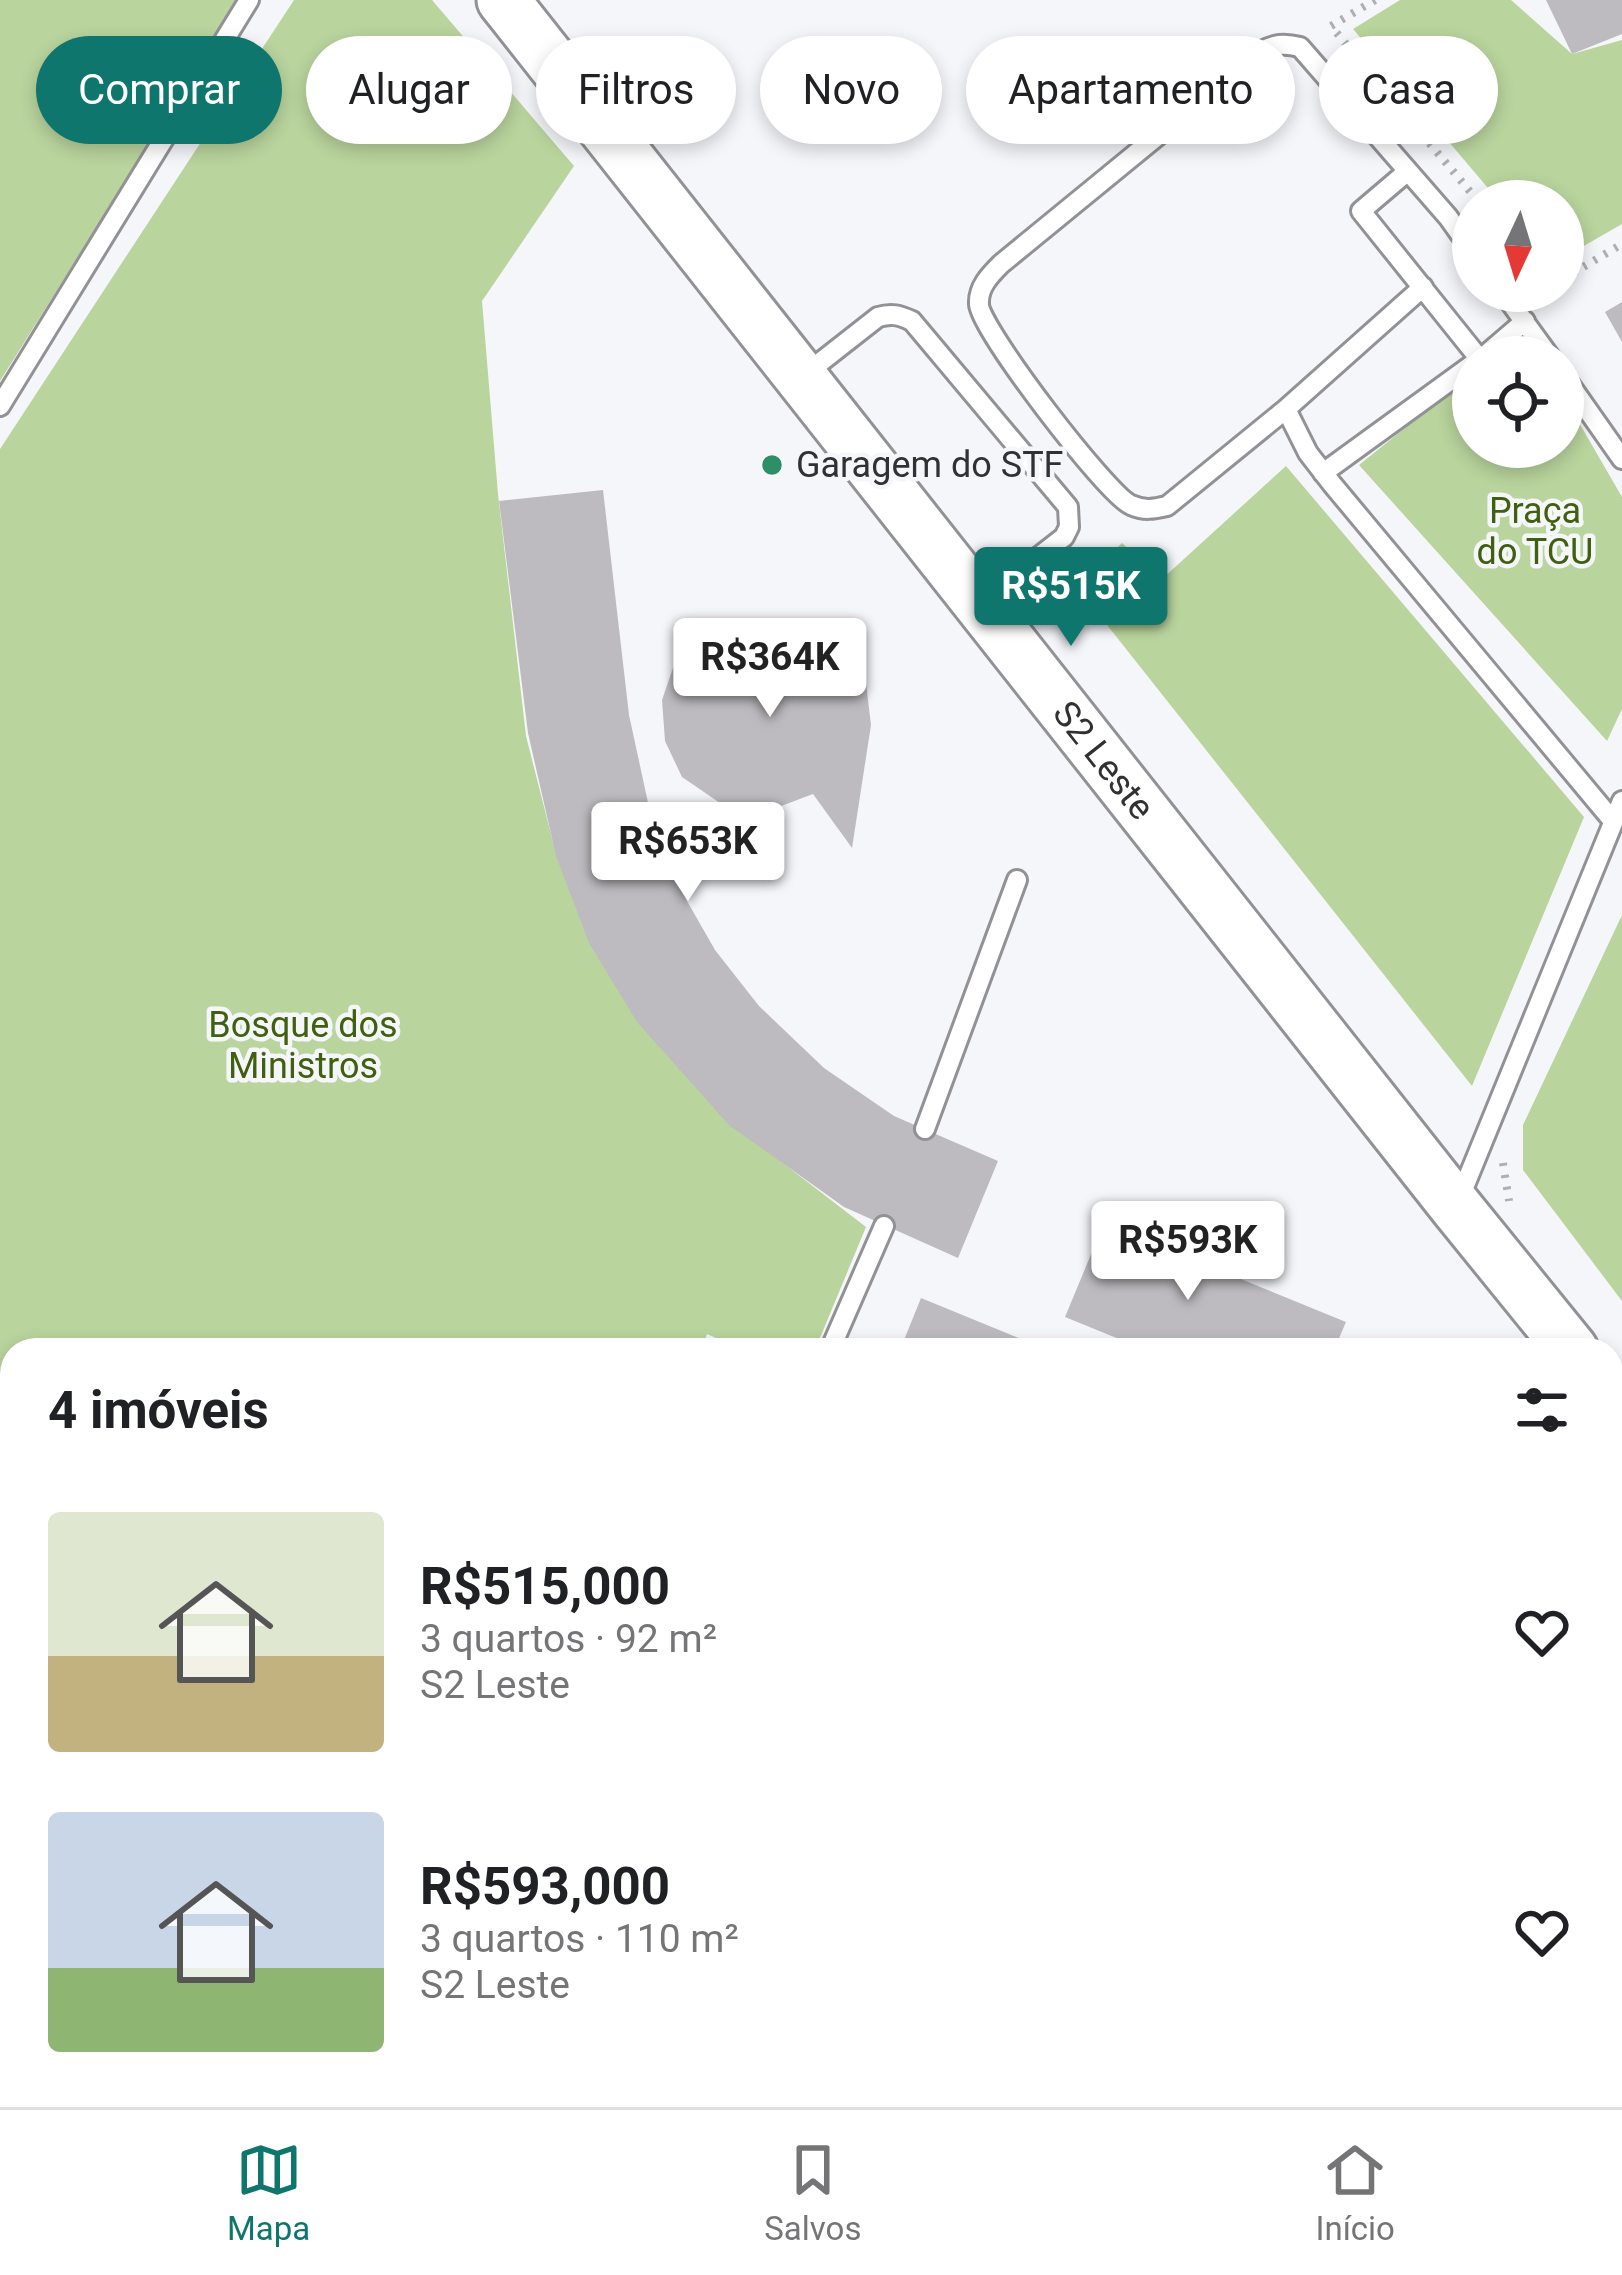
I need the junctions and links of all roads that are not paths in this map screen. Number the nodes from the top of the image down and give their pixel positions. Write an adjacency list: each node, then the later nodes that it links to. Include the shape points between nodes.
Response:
1 (249, 0): 14 (lane)
2 (503, 0): 11 (main road, S2 Leste)
3 (1408, 171): 4 (lane); 5 (lane, via 1361,211); 15 (lane, via 1300,47 1273,45 1001,264 981,290 982,318 1022,377 1128,504 1168,506)
4 (1452, 223)
5 (1423, 287): 8 (lane); 15 (lane)
6 (1518, 312): 7 (lane)
7 (1525, 321): 9 (lane); 10 (lane)
8 (1460, 336)
9 (1506, 336)
10 (1535, 336)
11 (801, 377): 18 (main road, S2 Leste); 18 (lane, via 878,317 913,321 1068,507 1064,537)
12 (1452, 378): 17 (lane)
13 (1584, 405): 16 (lane)
14 (0, 406)
15 (1286, 409): 17 (lane)
16 (1622, 459)
17 (1323, 473): 20 (lane)
18 (979, 603): 23 (main road, S2 Leste)
19 (1622, 801): 20 (lane)
20 (1613, 821): 23 (lane)
21 (1017, 880): 22 (lane)
22 (925, 1129)
23 (1456, 1207): 26 (main road, S2 Leste)
24 (884, 1226): 25 (lane)
25 (835, 1338)
26 (1562, 1338)

